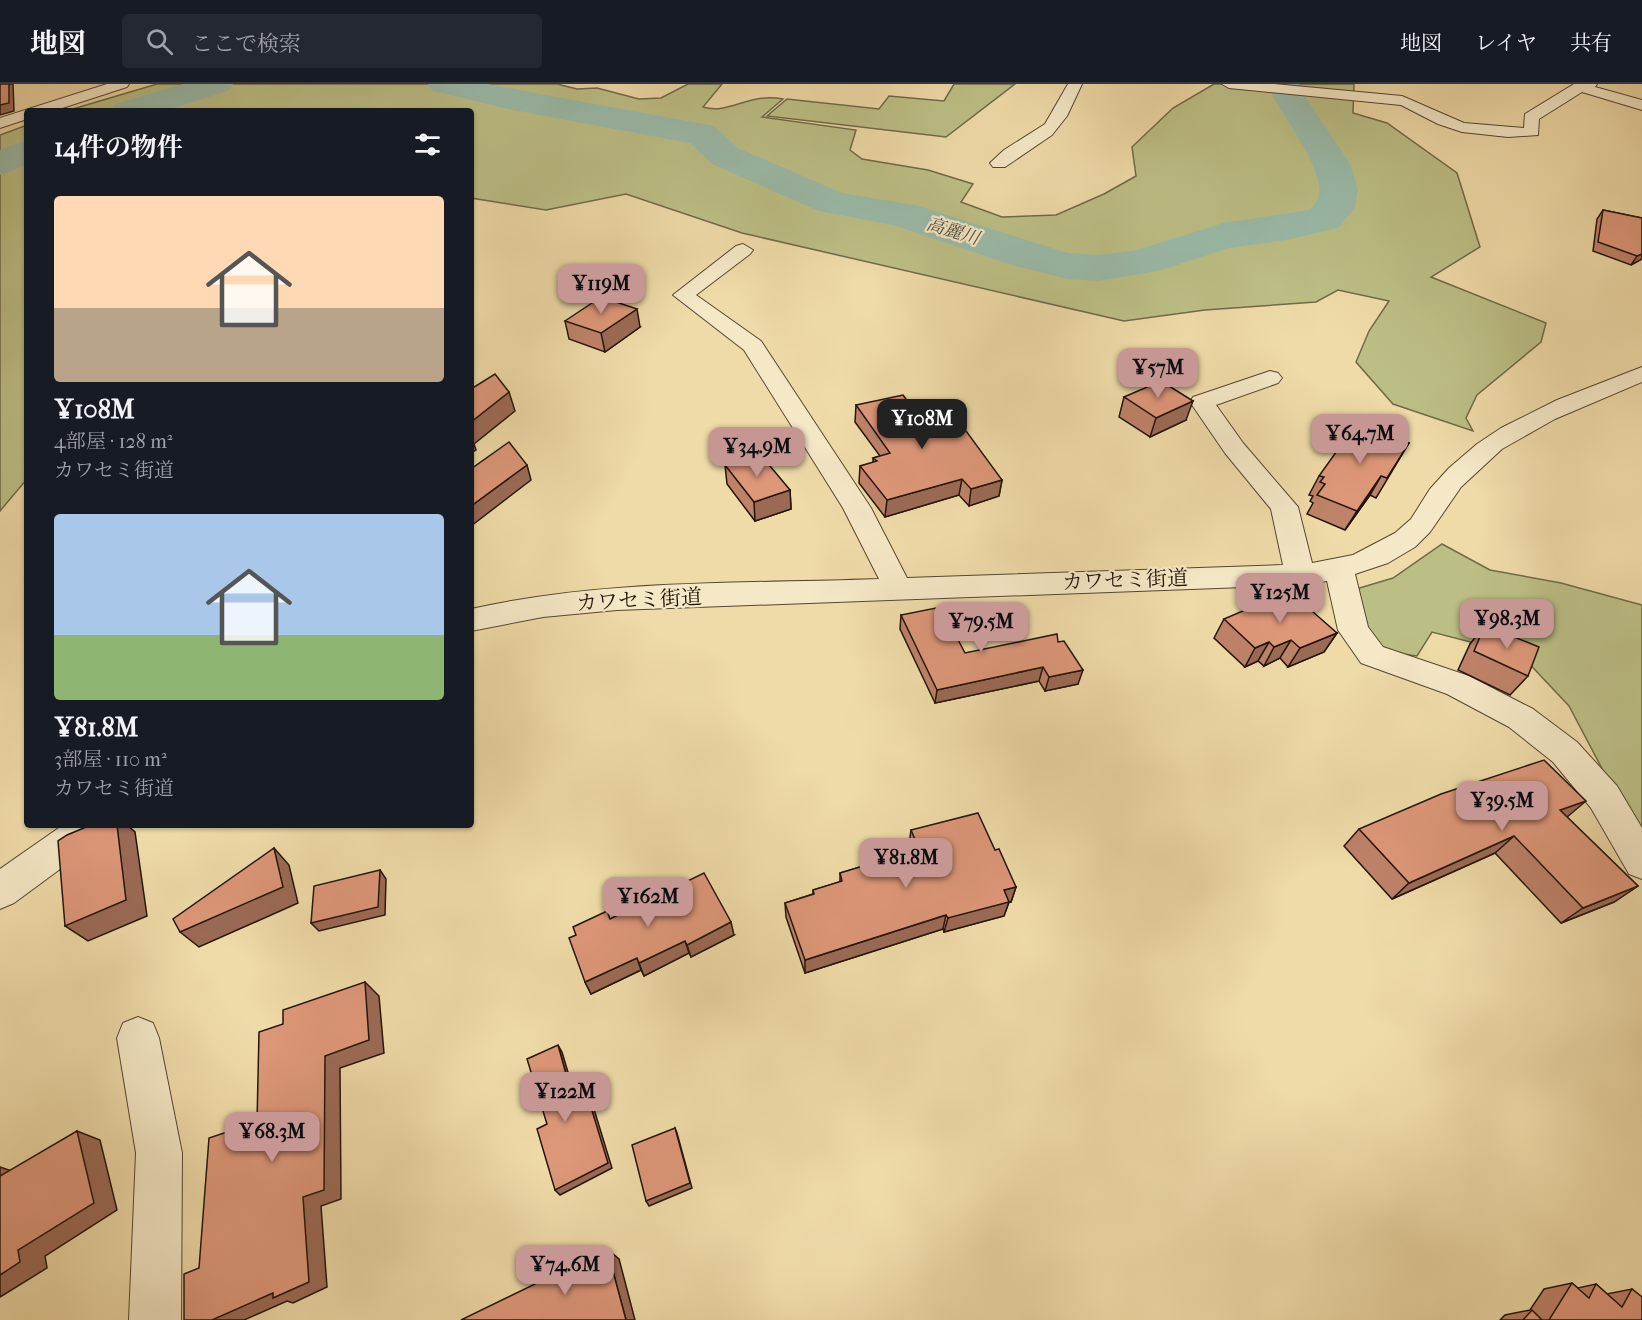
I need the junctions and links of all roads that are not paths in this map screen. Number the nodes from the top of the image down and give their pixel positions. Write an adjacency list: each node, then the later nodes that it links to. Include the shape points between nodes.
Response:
1 (122, 84): 6 (street)
2 (1075, 84): 9 (street, via 1057,121 1047,132 1012,151)
3 (1229, 84): 4 (street, via 1411,104 1457,125 1527,134 1532,132 1531,117)
4 (1585, 86): 5 (street)
5 (1642, 105)
6 (46, 108)
7 (24, 115): 8 (street)
8 (0, 123)
9 (999, 163)
10 (743, 250): 15 (street, via 683,296 753,346 857,508)
11 (1642, 374): 13 (street, カワセミ街道, via 1532,421 1492,445 1463,470 1440,495 1419,528 1397,546 1371,561)
12 (1270, 378): 14 (street, via 1202,402 1234,448 1284,507)
13 (1339, 570): 14 (street, カワセミ街道); 18 (street, via 1353,630 1372,655 1458,685 1521,718 1564,752 1604,798)
14 (1300, 575): 15 (street, カワセミ街道)
15 (898, 588): 16 (street, カワセミ街道, via 571,602)
16 (474, 619)
17 (88, 828): 19 (street)
18 (1642, 862)
19 (0, 891)
20 (138, 1038): 21 (street, via 159,1153)
21 (155, 1320)

